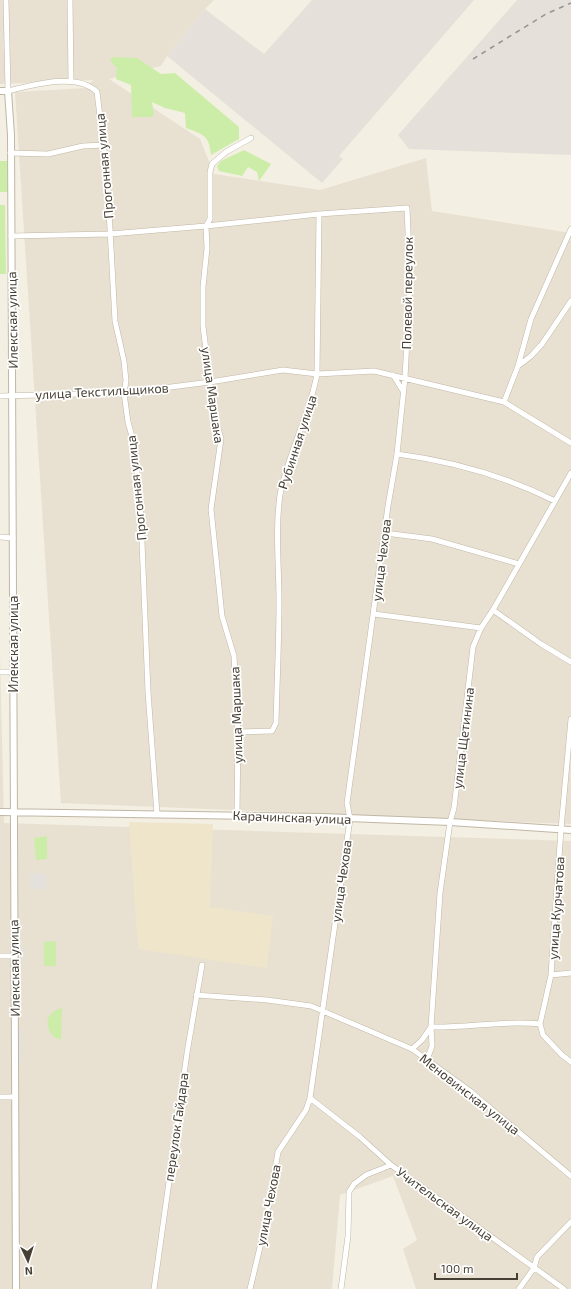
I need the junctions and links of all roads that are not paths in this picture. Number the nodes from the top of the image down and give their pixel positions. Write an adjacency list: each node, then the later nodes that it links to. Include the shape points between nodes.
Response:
1 (6, 0): 5 (street, Илекская улица)
2 (70, 0): 3 (street)
3 (71, 82): 5 (street, via 43,83); 7 (street, Прогонная улица, via 90,85 96,92)
4 (0, 91): 5 (street)
5 (8, 91): 8 (street, Илекская улица)
6 (251, 138): 10 (street, улица Маршака, via 226,152 212,164 210,219)
7 (104, 145): 8 (street, via 84,146 48,154); 12 (street, Прогонная улица)
8 (10, 152): 13 (street, Илекская улица)
9 (319, 214): 10 (street); 16 (street, Рубинная улица); 18 (street, Полевой переулок, via 407,208 410,281)
10 (206, 226): 12 (street); 19 (street, улица Маршака, via 203,326)
11 (571, 229): 15 (street, via 531,319)
12 (110, 234): 13 (street); 21 (street, Прогонная улица, via 115,321 126,381)
13 (11, 236): 23 (street, Илекская улица)
14 (571, 301): 15 (street, via 542,344)
15 (518, 366): 24 (street)
16 (317, 374): 17 (street, улица Текстильщиков, via 374,371); 19 (street, улица Текстильщиков, via 283,370); 40 (street, Рубинная улица, via 313,396 302,420 287,468 278,516 276,722 272,731)
17 (393, 375): 18 (street, улица Текстильщиков); 20 (street)
18 (405, 378): 20 (street, улица Чехова); 24 (street, улица Текстильщиков)
19 (210, 382): 21 (street, улица Текстильщиков); 40 (street, улица Маршака, via 214,414 221,439 219,468 211,509 222,616 234,656)
20 (404, 392): 26 (street, улица Чехова)
21 (124, 393): 23 (street, улица Текстильщиков); 43 (street, Прогонная улица, via 135,447 141,517 148,692)
22 (0, 396): 23 (street, улица Текстильщиков)
23 (13, 396): 31 (street, Илекская улица)
24 (504, 402): 25 (street, улица Текстильщиков)
25 (571, 443)
26 (397, 454): 28 (street, via 465,467 512,482); 29 (street, улица Чехова)
27 (571, 473): 28 (street, улица Щетинина)
28 (555, 501): 32 (street, улица Щетинина)
29 (385, 533): 32 (street, via 432,539); 34 (street, улица Чехова)
30 (0, 537): 31 (street)
31 (13, 538): 38 (street, Илекская улица)
32 (520, 564): 33 (street, улица Щетинина)
33 (493, 610): 35 (street, улица Щетинина); 36 (street)
34 (374, 614): 35 (street); 45 (street, улица Чехова, via 347,803)
35 (481, 628): 46 (street, улица Щетинина, via 473,646 454,808)
36 (571, 662)
37 (0, 672): 38 (street)
38 (13, 672): 42 (street, Илекская улица)
39 (571, 719): 47 (street, улица Курчатова)
40 (238, 732): 44 (street, улица Маршака)
41 (0, 812): 42 (street, Карачинская улица)
42 (13, 812): 43 (street, Карачинская улица); 50 (street, Илекская улица)
43 (157, 814): 44 (street, Карачинская улица)
44 (237, 816): 45 (street, Карачинская улица)
45 (350, 818): 46 (street, Карачинская улица); 55 (street, улица Чехова)
46 (450, 822): 47 (street, Карачинская улица); 57 (street, улица Щетинина, via 440,893)
47 (561, 829): 48 (street, Карачинская улица); 53 (street, улица Курчатова)
48 (571, 830)
49 (0, 956): 50 (street)
50 (13, 956): 62 (street, Илекская улица)
51 (202, 965): 54 (street, переулок Гайдара)
52 (571, 973): 53 (street)
53 (551, 975): 56 (street, улица Курчатова)
54 (196, 996): 55 (street, Меновинская улица, via 267,1000 310,1006); 69 (street, переулок Гайдара)
55 (323, 1012): 58 (street, Меновинская улица); 63 (street, улица Чехова)
56 (540, 1024): 57 (street, via 527,1022 454,1028); 60 (street, via 543,1035)
57 (430, 1027): 58 (street, via 422,1040); 59 (street, улица Щетинина, via 432,1046)
58 (412, 1049): 59 (street, Меновинская улица)
59 (426, 1060): 65 (street, Меновинская улица, via 470,1091)
60 (571, 1062)
61 (0, 1097): 62 (street)
62 (15, 1097): 68 (street, Илекская улица)
63 (310, 1098): 64 (street, Учительская улица); 70 (street, улица Чехова, via 306,1110 278,1152 265,1226)
64 (391, 1165): 67 (street, Учительская улица); 71 (street, via 366,1175 354,1184 349,1192 348,1236)
65 (571, 1176)
66 (571, 1222): 67 (street, via 537,1257)
67 (534, 1268): 72 (street); 73 (street, Учительская улица)
68 (16, 1289)
69 (154, 1289)
70 (250, 1289)
71 (341, 1289)
72 (519, 1289)
73 (564, 1289)

